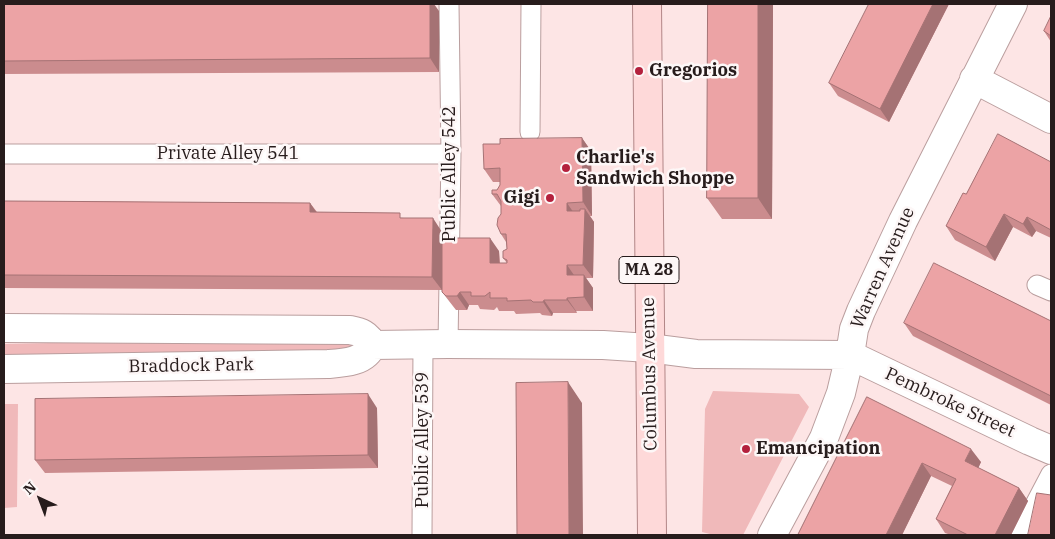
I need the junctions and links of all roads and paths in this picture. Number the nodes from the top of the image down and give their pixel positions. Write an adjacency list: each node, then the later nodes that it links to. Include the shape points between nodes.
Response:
1 (449, 4): 9 (lane, Public Alley 542)
2 (530, 4): 7 (lane)
3 (647, 4): 13 (main road, Columbus Avenue / MA 28)
4 (1013, 4): 5 (street, Warren Avenue)
5 (974, 79): 6 (street); 14 (street, Warren Avenue, via 861,310)
6 (1051, 119)
7 (530, 132)
8 (4, 154): 9 (lane, Private Alley 541)
9 (451, 154): 11 (lane, Public Alley 542)
10 (4, 328): 12 (street, Braddock Park, via 350,330 366,335)
11 (435, 344): 12 (street); 13 (street); 18 (lane, Public Alley 539)
12 (372, 345): 15 (street, Braddock Park, via 363,357 338,363)
13 (649, 348): 14 (street, via 696,354); 19 (main road, Columbus Avenue / MA 28)
14 (850, 355): 16 (street, Pembroke Street); 20 (street, Warren Avenue, via 841,393 824,438)
15 (4, 369)
16 (1051, 450)
17 (1051, 474): 21 (lane)
18 (422, 535)
19 (652, 535)
20 (772, 535)
21 (1019, 535)

